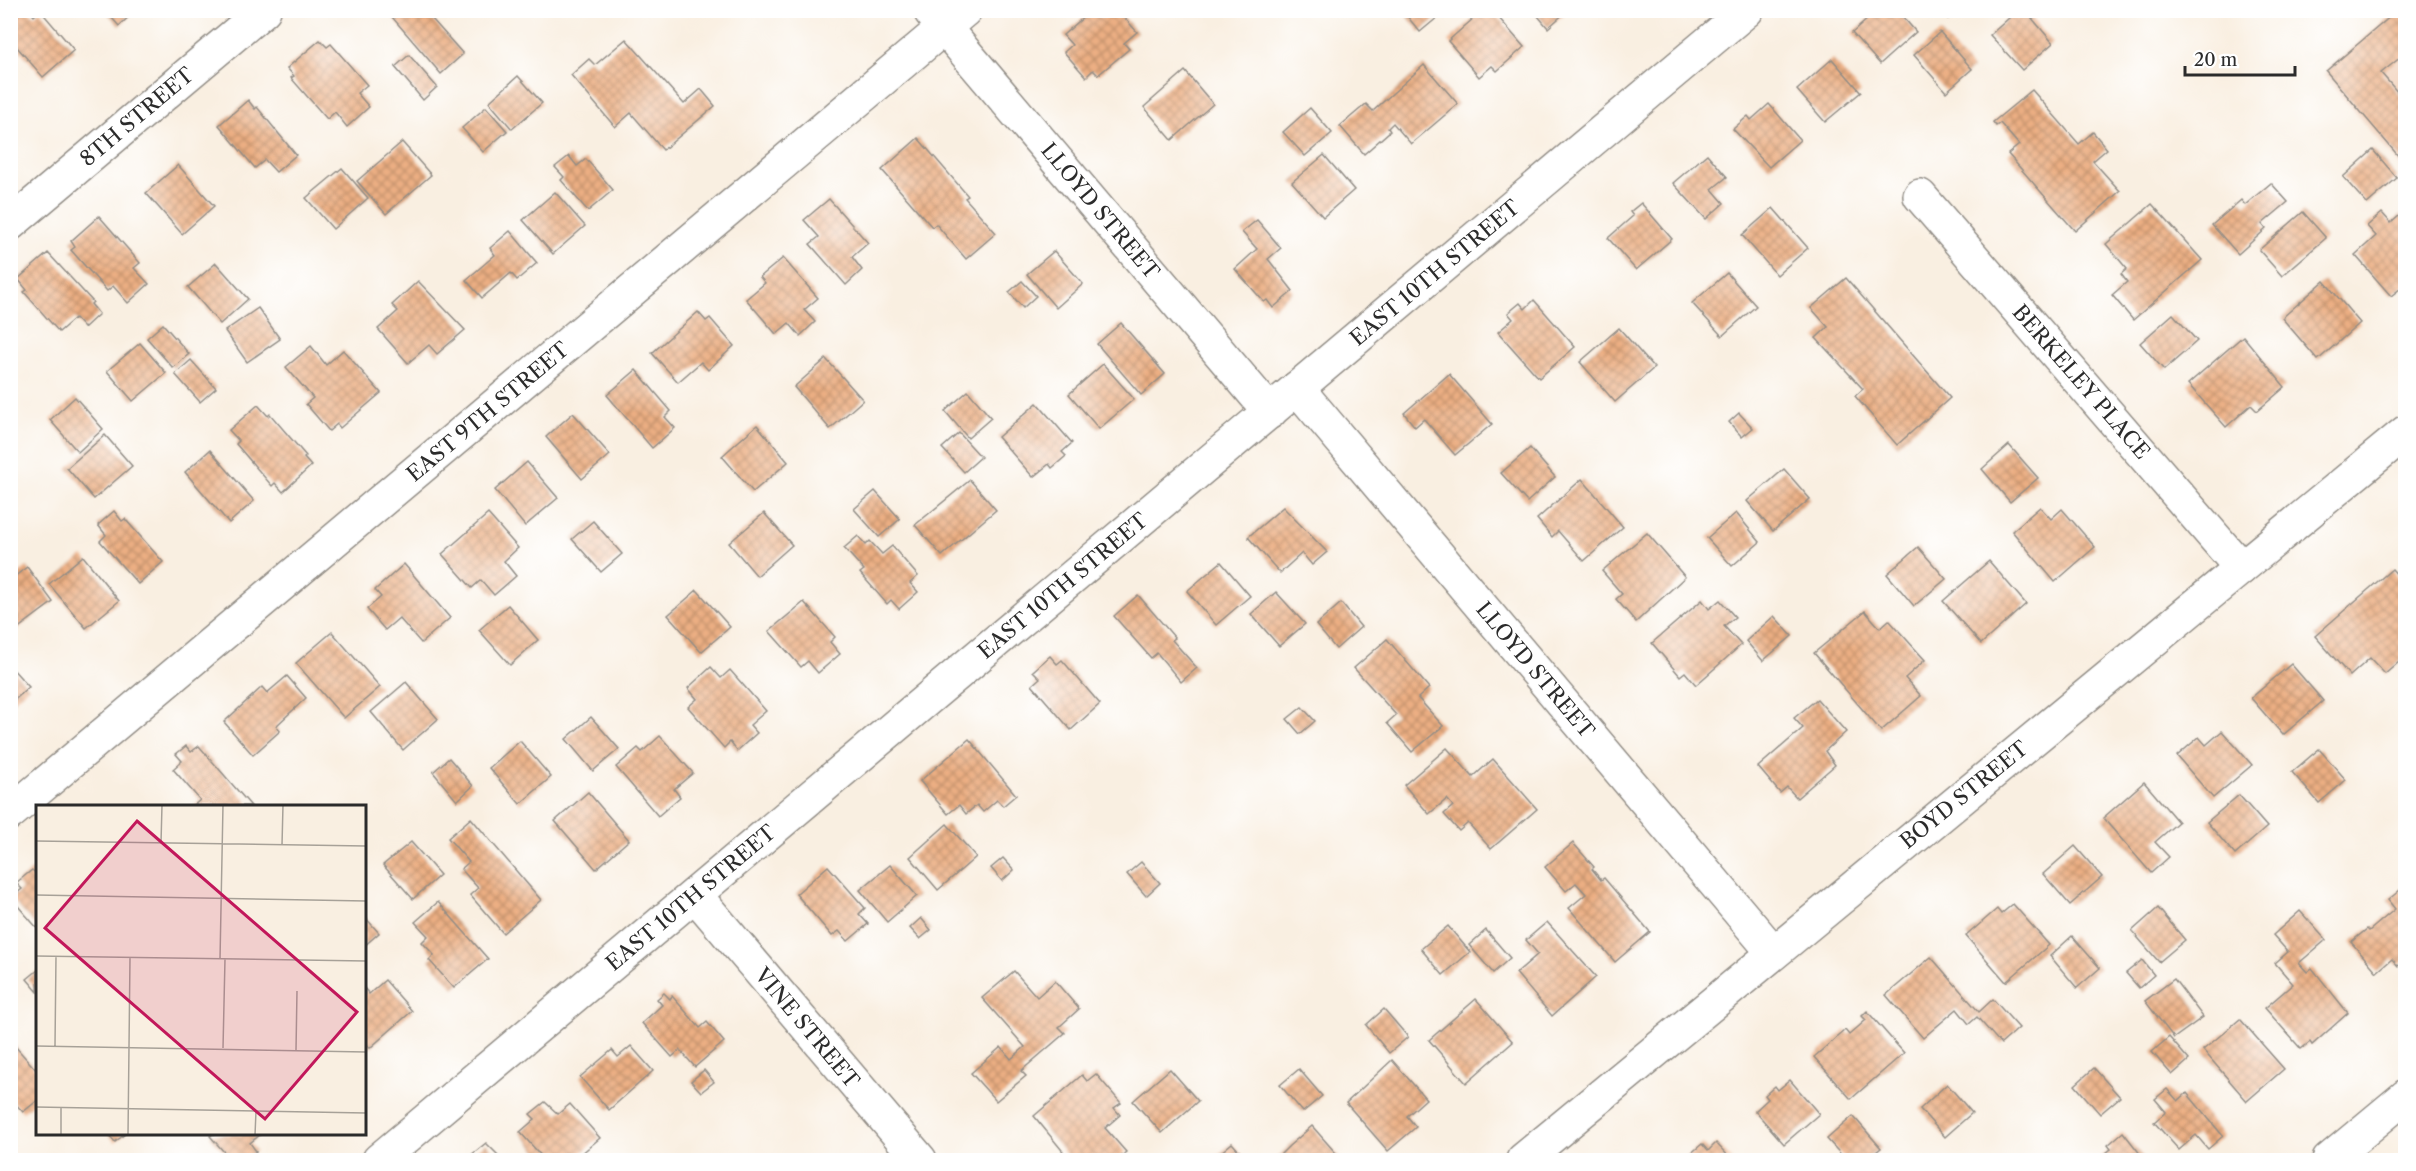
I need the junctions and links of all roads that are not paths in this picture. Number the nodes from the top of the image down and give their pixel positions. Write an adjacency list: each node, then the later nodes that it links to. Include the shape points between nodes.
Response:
1 (264, 10): 5 (street, 8TH STREET)
2 (1747, 10): 6 (street, EAST 10TH STREET)
3 (946, 16): 7 (street, LLOYD STREET); 10 (street, EAST 9TH STREET)
4 (1920, 196): 9 (street, BERKELEY PLACE)
5 (10, 224)
6 (1297, 388): 7 (street, EAST 10TH STREET); 12 (street, LLOYD STREET)
7 (1270, 412): 11 (street, EAST 10TH STREET)
8 (2406, 432): 9 (street, BOYD STREET)
9 (2241, 568): 12 (street, BOYD STREET)
10 (10, 813)
11 (694, 895): 14 (street, EAST 10TH STREET); 15 (street, VINE STREET)
12 (1773, 952): 16 (street, BOYD STREET)
13 (2406, 1096): 17 (street)
14 (379, 1161)
15 (920, 1161)
16 (1523, 1161)
17 (2329, 1161)

